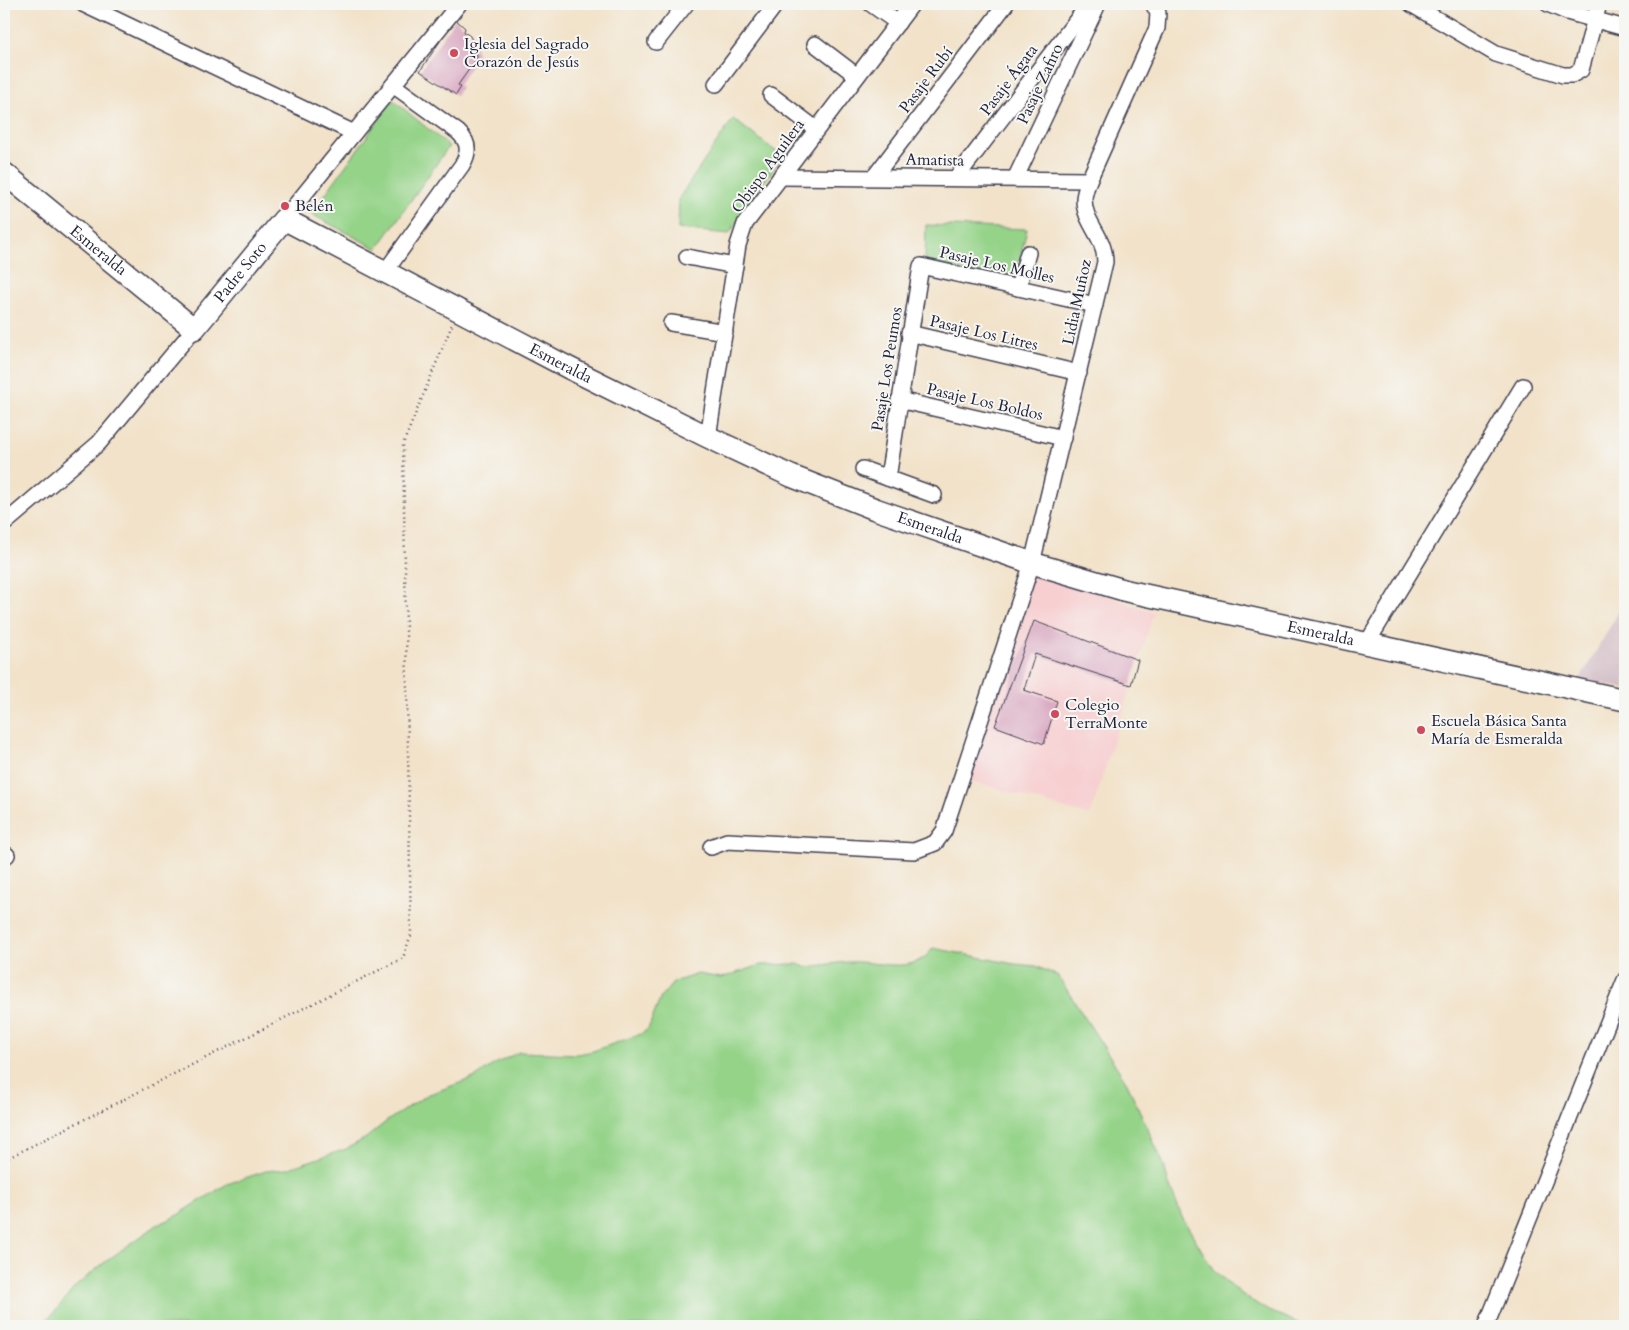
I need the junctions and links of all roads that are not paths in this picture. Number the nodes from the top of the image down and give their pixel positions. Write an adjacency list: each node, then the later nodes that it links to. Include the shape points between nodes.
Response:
1 (84, 4): 24 (street)
2 (459, 4): 21 (street, Padre Soto)
3 (686, 4): 17 (street)
4 (776, 4): 20 (street)
5 (872, 4): 15 (street)
6 (912, 4): 15 (street, Obispo Aguilera)
7 (1006, 4): 27 (street, Pasaje Rubí)
8 (1089, 4): 28 (street, Pasaje Ágata)
9 (1098, 4): 29 (street, Pasaje Zafiro)
10 (1153, 4): 30 (street, Lidia Muñoz, via 1158,13 1156,28)
11 (1411, 4): 14 (street, via 1496,54 1563,75 1581,70)
12 (1548, 4): 14 (street)
13 (1599, 4): 14 (street)
14 (1594, 20): 16 (street)
15 (898, 23): 19 (street, Obispo Aguilera)
16 (1625, 28)
17 (656, 42)
18 (815, 44): 19 (street)
19 (857, 76): 23 (street, Obispo Aguilera)
20 (716, 84)
21 (394, 85): 24 (street, Padre Soto); 36 (street, via 458,132 466,141 468,150 462,165)
22 (771, 95): 23 (street)
23 (816, 129): 26 (street, Obispo Aguilera)
24 (354, 133): 31 (street, Padre Soto)
25 (4, 173): 40 (street, Esmeralda)
26 (780, 177): 27 (street, Amatista); 34 (street, Obispo Aguilera, via 745,224)
27 (874, 177): 28 (street, Amatista)
28 (956, 178): 29 (street, Amatista)
29 (1015, 179): 30 (street, Amatista)
30 (1089, 180): 38 (street, Lidia Muñoz, via 1084,199 1088,220 1105,247 1105,262)
31 (284, 219): 36 (street, Esmeralda); 40 (street, Padre Soto)
32 (1028, 253): 37 (street)
33 (687, 257): 34 (street)
34 (735, 266): 41 (street, Obispo Aguilera)
35 (921, 266): 37 (street, Pasaje Los Molles); 42 (street, Pasaje Los Peumos)
36 (385, 272): 46 (street, Esmeralda)
37 (1018, 288): 38 (street, Pasaje Los Molles)
38 (1095, 305): 43 (street, Lidia Muñoz)
39 (671, 323): 41 (street)
40 (194, 329): 51 (street, Padre Soto, via 99,443)
41 (725, 332): 46 (street, Obispo Aguilera)
42 (910, 333): 43 (street, Pasaje Los Litres); 45 (street, Pasaje Los Peumos)
43 (1079, 373): 47 (street, Lidia Muñoz)
44 (1523, 386): 53 (street)
45 (899, 400): 47 (street, Pasaje Los Boldos); 49 (street, Pasaje Los Peumos)
46 (708, 438): 52 (street, Esmeralda, via 841,496)
47 (1063, 438): 52 (street, Lidia Muñoz)
48 (863, 469): 49 (street)
49 (888, 478): 50 (street)
50 (934, 495)
51 (4, 524)
52 (1032, 562): 53 (street, Esmeralda, via 1127,591); 55 (street, Lidia Muñoz, via 944,831 935,843 914,851 727,841)
53 (1368, 643): 54 (street, Esmeralda)
54 (1625, 700)
55 (711, 848)
56 (1625, 980): 57 (street)
57 (1486, 1326)

